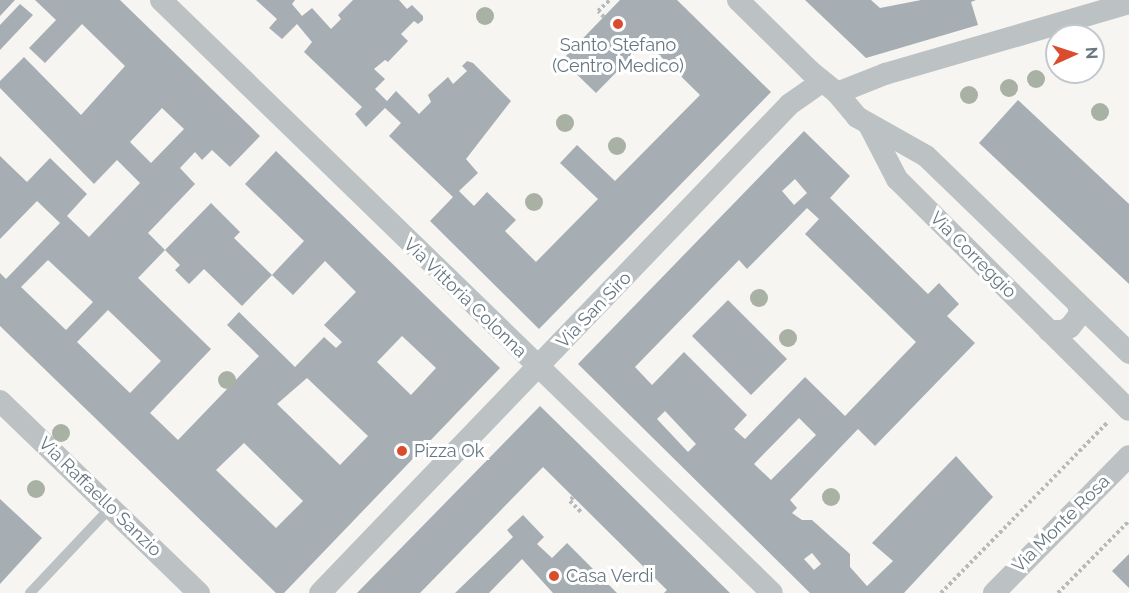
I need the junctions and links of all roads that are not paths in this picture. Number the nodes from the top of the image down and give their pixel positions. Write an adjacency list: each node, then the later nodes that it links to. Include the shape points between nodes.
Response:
1 (161, 0): 11 (street, Via Vittoria Colonna)
2 (738, 0): 4 (street, Via Correggio)
3 (1129, 3): 4 (street, Via San Siro)
4 (829, 87): 5 (street, Via Correggio); 11 (street, Via San Siro, via 790,104)
5 (869, 125): 6 (street, Via Correggio); 7 (street, Via Correggio)
6 (926, 156): 7 (street, via 914,159); 8 (street, Via Correggio)
7 (897, 179): 9 (street, Via Correggio)
8 (1078, 304): 9 (street, via 1080,314 1070,327); 10 (street, Via Correggio)
9 (1049, 331): 13 (street, Via Correggio)
10 (1129, 353)
11 (538, 369): 18 (street, Via San Siro); 19 (street, Via Vittoria Colonna)
12 (0, 401): 15 (street, Via Raffaello Sanzio)
13 (1121, 414)
14 (1129, 456): 20 (street, Via Monte Rosa)
15 (111, 507): 16 (lane); 17 (street, Via Raffaello Sanzio)
16 (30, 593)
17 (199, 593)
18 (320, 593)
19 (771, 593)
20 (993, 593)

